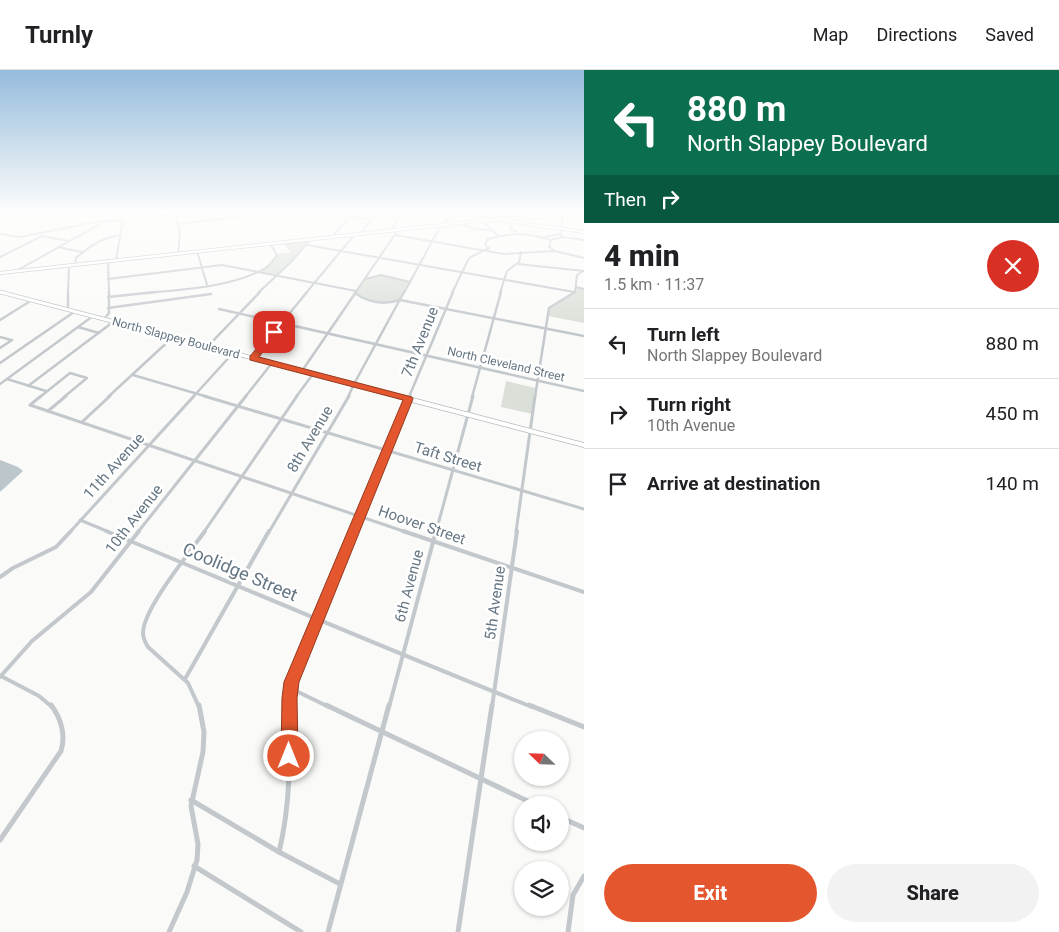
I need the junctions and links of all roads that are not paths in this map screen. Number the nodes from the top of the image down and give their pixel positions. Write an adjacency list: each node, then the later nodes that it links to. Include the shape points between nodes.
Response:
1 (12, 252): 19 (street)
2 (49, 252): 29 (street)
3 (82, 252): 27 (street)
4 (117, 252): 22 (street)
5 (185, 252): 17 (main road)
6 (197, 252): 28 (street)
7 (275, 252): 31 (street, via 277,256 273,262)
8 (300, 252): 34 (street)
9 (341, 252): 39 (street)
10 (349, 252): 20 (street)
11 (384, 252): 20 (street)
12 (426, 252): 24 (street, 8th Avenue)
13 (495, 252): 14 (street)
14 (519, 252)
15 (521, 252): 25 (street, 6th Avenue)
16 (560, 252): 21 (street)
17 (178, 253): 22 (main road)
18 (480, 253): 32 (street, 7th Avenue, via 468,259)
19 (0, 258)
20 (380, 258): 24 (street); 36 (street)
21 (584, 258)
22 (116, 260): 23 (main road)
23 (108, 261): 27 (main road); 35 (street)
24 (419, 264): 32 (street); 38 (street, 8th Avenue)
25 (517, 264): 30 (street); 37 (street, 6th Avenue, via 507,271)
26 (69, 265): 27 (main road); 29 (main road); 51 (street)
27 (75, 265)
28 (202, 267): 31 (street, via 222,265); 35 (street); 40 (street)
29 (16, 271): 33 (main road)
30 (584, 271): 42 (street, via 577,275)
31 (258, 272): 34 (street); 40 (street)
32 (461, 272): 37 (street); 52 (street, 7th Avenue)
33 (0, 273)
34 (276, 275): 39 (street); 54 (street)
35 (108, 279): 46 (street)
36 (365, 279): 38 (street, via 381,275); 44 (street)
37 (504, 280): 42 (street); 56 (street, 6th Avenue)
38 (410, 282): 48 (street, 8th Avenue)
39 (315, 283): 44 (street); 60 (street)
40 (207, 285): 46 (street)
41 (584, 289): 42 (street)
42 (575, 290): 62 (street, 5th Avenue, via 549,308)
43 (0, 292): 47 (main road, North Slappey Boulevard)
44 (356, 292): 48 (street, via 381,303); 64 (street)
45 (211, 294): 49 (street)
46 (108, 297): 49 (street)
47 (32, 300): 51 (main road, North Slappey Boulevard); 58 (street)
48 (400, 300): 52 (street); 68 (street, 8th Avenue)
49 (108, 308): 57 (street)
50 (219, 308): 54 (street, North Cleveland Street)
51 (68, 309): 53 (main road, North Slappey Boulevard)
52 (446, 309): 56 (street); 72 (street, 7th Avenue)
53 (75, 311): 55 (main road, North Slappey Boulevard); 75 (street)
54 (239, 313): 60 (street, North Cleveland Street); 69 (street)
55 (93, 316): 57 (main road, North Slappey Boulevard); 61 (street)
56 (494, 318): 62 (street); 76 (street, 6th Avenue)
57 (104, 319): 59 (main road, North Slappey Boulevard)
58 (0, 320)
59 (113, 321): 63 (street); 67 (main road, North Slappey Boulevard)
60 (282, 323): 64 (street, North Cleveland Street); 73 (street)
61 (78, 327): 63 (street); 80 (street)
62 (544, 328): 65 (street); 81 (street, 5th Avenue)
63 (99, 332): 84 (street)
64 (328, 333): 68 (street, North Cleveland Street); 77 (street)
65 (584, 336)
66 (0, 337): 70 (street, via 12,340)
67 (173, 337): 69 (main road, North Slappey Boulevard); 79 (street)
68 (376, 344): 72 (street, North Cleveland Street); 83 (street, 8th Avenue)
69 (208, 346): 71 (main road, North Slappey Boulevard)
70 (0, 348)
71 (233, 353): 73 (main road, North Slappey Boulevard); 87 (street, 11th Avenue)
72 (426, 355): 76 (street, North Cleveland Street); 88 (street, 7th Avenue)
73 (253, 358): 74 (main road, North Slappey Boulevard)
74 (272, 363): 77 (main road, North Slappey Boulevard); 89 (street, 10th Avenue)
75 (0, 364)
76 (480, 367): 81 (street, North Cleveland Street); 91 (street, 6th Avenue)
77 (302, 371): 78 (main road, North Slappey Boulevard)
78 (313, 374): 83 (main road, North Slappey Boulevard); 92 (street)
79 (133, 375): 87 (street, Taft Street); 93 (street)
80 (8, 379): 82 (street); 84 (street)
81 (536, 380): 85 (street, North Cleveland Street); 94 (street, 5th Avenue)
82 (0, 384)
83 (354, 384): 88 (main road, North Slappey Boulevard); 95 (street, 8th Avenue)
84 (28, 386): 86 (street)
85 (584, 391)
86 (46, 392): 90 (street, Hoover Street, via 30,405); 90 (street, via 70,373 88,378)
87 (196, 394): 89 (street, Taft Street); 96 (street, 11th Avenue)
88 (408, 399): 91 (main road, North Slappey Boulevard); 98 (street, 7th Avenue)
89 (238, 406): 92 (street, Taft Street); 99 (street, 10th Avenue)
90 (48, 410): 93 (street, Hoover Street)
91 (468, 414): 94 (main road, North Slappey Boulevard); 100 (street, 6th Avenue)
92 (282, 419): 95 (street, Taft Street); 101 (street)
93 (82, 422): 96 (street, Hoover Street)
94 (530, 430): 97 (main road, North Slappey Boulevard); 102 (street, 5th Avenue)
95 (326, 432): 98 (street, Taft Street); 103 (street, 8th Avenue)
96 (149, 444): 99 (street, Hoover Street); 106 (street, 11th Avenue)
97 (584, 444)
98 (387, 450): 100 (street, Taft Street); 105 (street, 7th Avenue)
99 (195, 460): 101 (street, Hoover Street); 107 (street, 10th Avenue)
100 (452, 470): 102 (street, Taft Street); 108 (street, 6th Avenue)
101 (243, 476): 103 (street, Hoover Street); 109 (street)
102 (522, 490): 104 (street, Taft Street); 110 (street, 5th Avenue)
103 (291, 493): 105 (street, Hoover Street); 112 (street, 8th Avenue)
104 (584, 509)
105 (360, 516): 108 (street, Hoover Street); 114 (street, 7th Avenue)
106 (80, 520): 107 (street, Coolidge Street); 111 (street, 11th Avenue, via 46,554 8,569)
107 (131, 541): 109 (street, Coolidge Street); 116 (street, 10th Avenue, via 91,592 32,642)
108 (433, 541): 110 (street, Hoover Street); 115 (street, 6th Avenue)
109 (183, 563): 112 (street, Coolidge Street); 117 (street, via 147,617 143,642 148,650)
110 (511, 568): 113 (street, Hoover Street); 119 (street, 5th Avenue)
111 (0, 577)
112 (237, 585): 114 (street, Coolidge Street); 117 (street, 8th Avenue)
113 (584, 592)
114 (318, 619): 115 (street, Coolidge Street); 118 (street, 7th Avenue)
115 (402, 656): 119 (street, Coolidge Street); 121 (street, 6th Avenue)
116 (0, 676): 127 (street, via 49,703 63,730 64,740 61,751)
117 (185, 679): 124 (street, via 199,703 204,732 199,772)
118 (290, 688): 121 (street); 128 (street, 7th Avenue, via 289,794 287,822)
119 (495, 691): 120 (street, Coolidge Street); 122 (street, 5th Avenue)
120 (584, 728)
121 (380, 731): 122 (street); 131 (street, 6th Avenue)
122 (482, 780): 123 (street); 135 (street, 5th Avenue)
123 (517, 796)
124 (191, 800): 128 (street); 129 (street, via 191,820 198,850)
125 (569, 821): 126 (street)
126 (584, 828)
127 (0, 840)
128 (279, 852): 131 (street)
129 (194, 866): 132 (street); 133 (street)
130 (584, 876): 136 (street, via 574,890)
131 (340, 884): 134 (street, 6th Avenue)
132 (169, 932)
133 (301, 932)
134 (328, 932)
135 (458, 932)
136 (568, 932)

